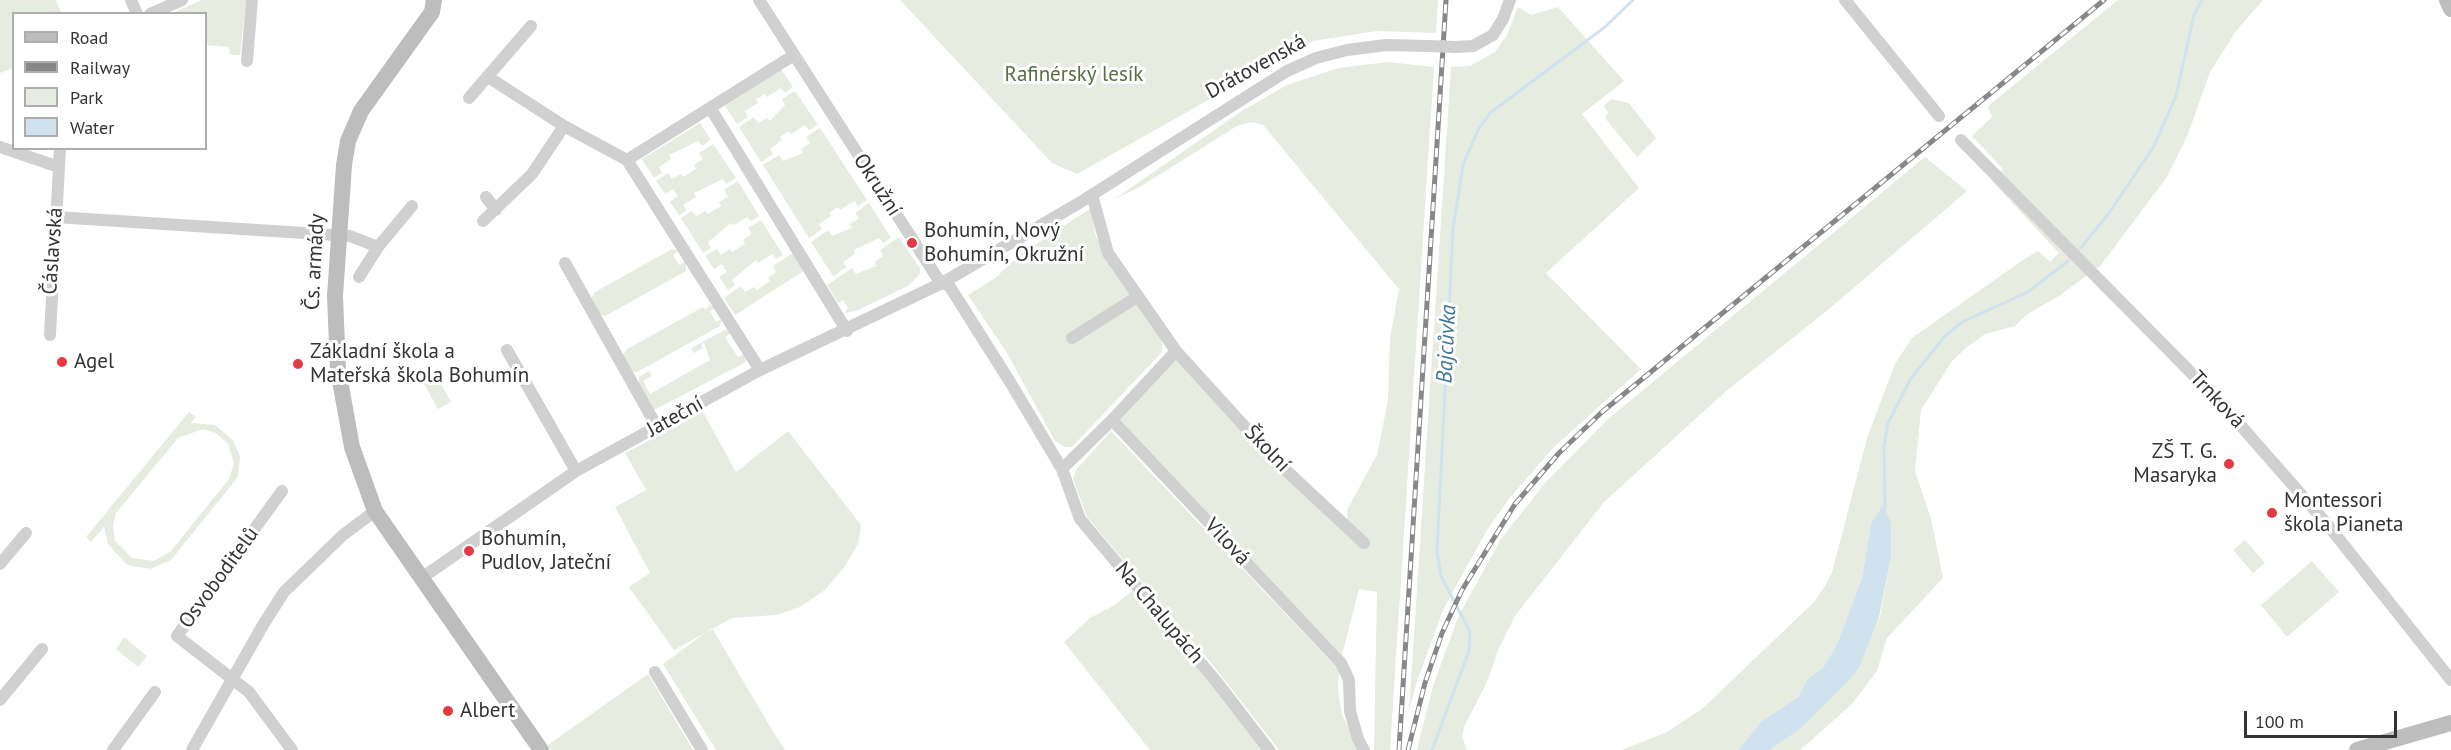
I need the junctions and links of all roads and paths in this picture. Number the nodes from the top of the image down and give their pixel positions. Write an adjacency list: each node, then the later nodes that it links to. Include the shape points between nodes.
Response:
1 (182, 0): 9 (street)
2 (252, 0): 12 (street)
3 (759, 0): 11 (street, Okružní)
4 (1510, 0): 23 (street, Drátovenská, bridge, via 1493,35 1473,46 1367,46 1301,64 1266,82)
5 (1845, 0): 16 (street)
6 (2448, 0): 8 (main road)
7 (436, 4): 29 (main road, Čs. armády, via 361,111 351,133 344,165)
8 (2451, 9)
9 (155, 12)
10 (531, 26): 13 (street)
11 (794, 55): 15 (street); 33 (street, Okružní)
12 (247, 61)
13 (488, 77): 14 (street); 17 (street)
14 (469, 98)
15 (711, 109): 21 (street); 35 (street)
16 (1939, 116)
17 (564, 126): 21 (street); 26 (street, via 532,174)
18 (1961, 140): 54 (street, Trnková, via 2220,402 2327,524)
19 (0, 147): 22 (street)
20 (60, 150): 22 (street, Čáslavská)
21 (627, 160): 40 (street)
22 (58, 167): 27 (street, Čáslavská)
23 (1092, 195): 33 (street); 34 (street, Školní, via 1103,242)
24 (486, 197): 26 (street)
25 (412, 206): 30 (street)
26 (496, 210): 28 (street)
27 (56, 217): 29 (street); 36 (street, Čáslavská)
28 (483, 221)
29 (339, 235): 30 (street); 46 (main road, Čs. armády, via 335,296 338,370 352,447)
30 (378, 247): 32 (street)
31 (565, 263): 42 (street)
32 (359, 277)
33 (942, 283): 35 (street, Jateční); 43 (street, Na Chalupách, via 950,287)
34 (1137, 297): 37 (street); 39 (street, Školní)
35 (847, 331): 40 (street, Jateční)
36 (50, 335)
37 (1072, 338)
38 (507, 350): 44 (street)
39 (1176, 351): 41 (street); 48 (street, Školní, via 1277,462)
40 (760, 370): 42 (street, Jateční)
41 (1112, 420): 43 (street); 64 (street, Vilová, via 1341,663 1349,680 1350,711)
42 (657, 427): 44 (street, Jateční)
43 (1062, 469): 63 (street, Na Chalupách, via 1080,519)
44 (576, 471): 50 (street, Jateční)
45 (282, 491): 53 (street, Osvoboditelů, via 177,636)
46 (375, 511): 50 (main road, Čs. armády); 53 (street, via 343,535 284,592)
47 (26, 533): 49 (street)
48 (1364, 543)
49 (0, 564)
50 (423, 577): 61 (main road, Čs. armády)
51 (42, 649): 56 (street)
52 (655, 672): 62 (street)
53 (232, 679): 59 (street); 60 (street, via 251,694)
54 (2451, 680)
55 (155, 692): 58 (street)
56 (0, 700)
57 (2451, 723): 65 (main road)
58 (113, 750)
59 (192, 750)
60 (292, 750)
61 (541, 750)
62 (702, 750)
63 (1269, 750)
64 (1364, 750)
65 (2357, 750)

